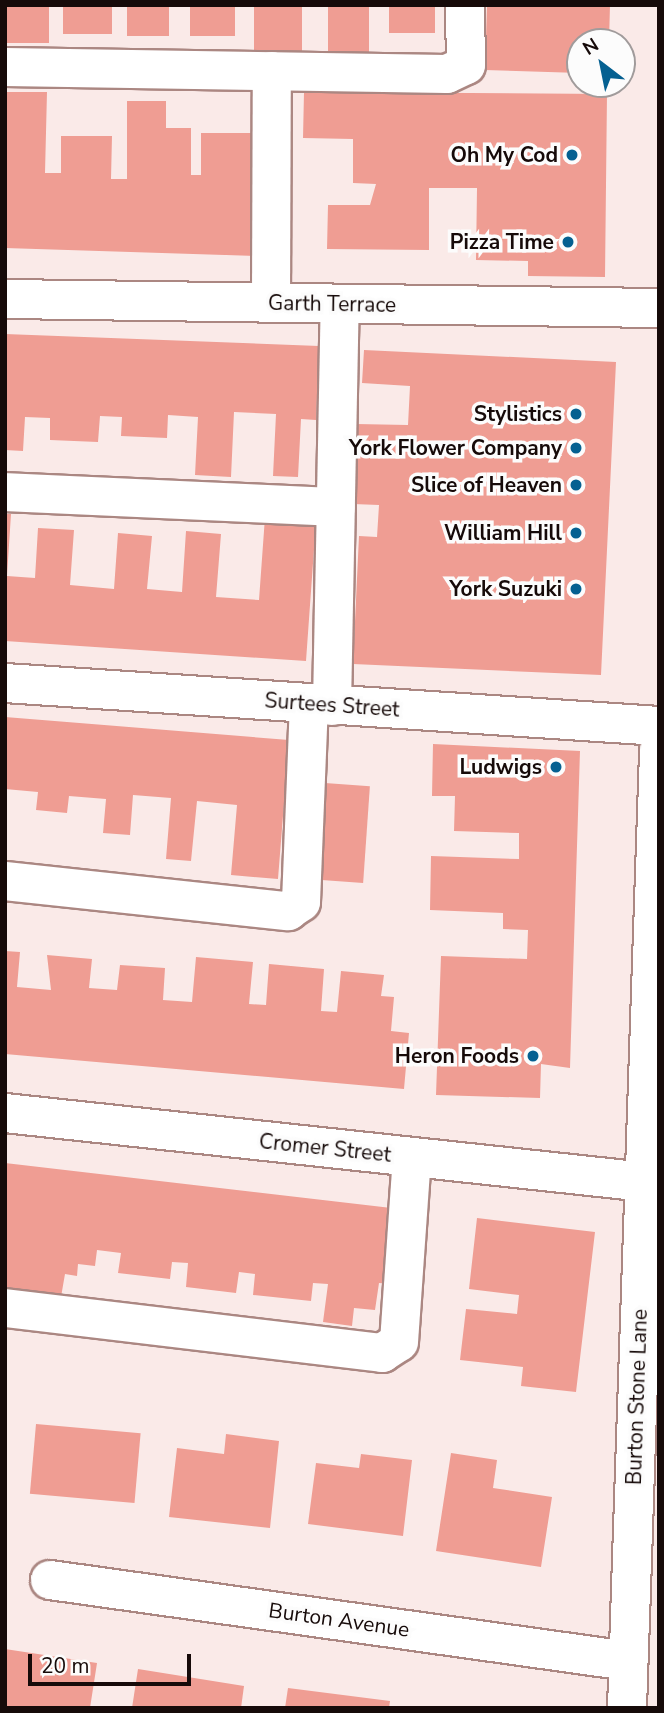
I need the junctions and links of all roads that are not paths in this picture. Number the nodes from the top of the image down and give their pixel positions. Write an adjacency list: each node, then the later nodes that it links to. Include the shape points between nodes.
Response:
1 (465, 5): 3 (street, via 466,65 447,74)
2 (5, 68): 3 (street)
3 (272, 71): 5 (street)
4 (5, 299): 5 (street, Garth Terrace)
5 (271, 303): 6 (street, Garth Terrace)
6 (340, 304): 7 (street, Garth Terrace); 9 (street)
7 (659, 308)
8 (5, 492): 9 (street)
9 (336, 507): 11 (street)
10 (5, 683): 11 (street, Surtees Street)
11 (321, 705): 12 (street, Surtees Street); 14 (street, via 301,902 288,911)
12 (659, 726)
13 (659, 751): 17 (street, Burton Stone Lane)
14 (5, 881)
15 (5, 1113): 16 (street, Cromer Street)
16 (412, 1158): 17 (street, Cromer Street); 19 (street, via 400,1342 382,1353)
17 (645, 1182): 18 (street, Burton Stone Lane)
18 (651, 1226): 21 (street, Burton Stone Lane)
19 (5, 1308)
20 (50, 1580): 21 (street, Burton Avenue)
21 (628, 1661): 22 (street, Burton Stone Lane)
22 (627, 1708)

